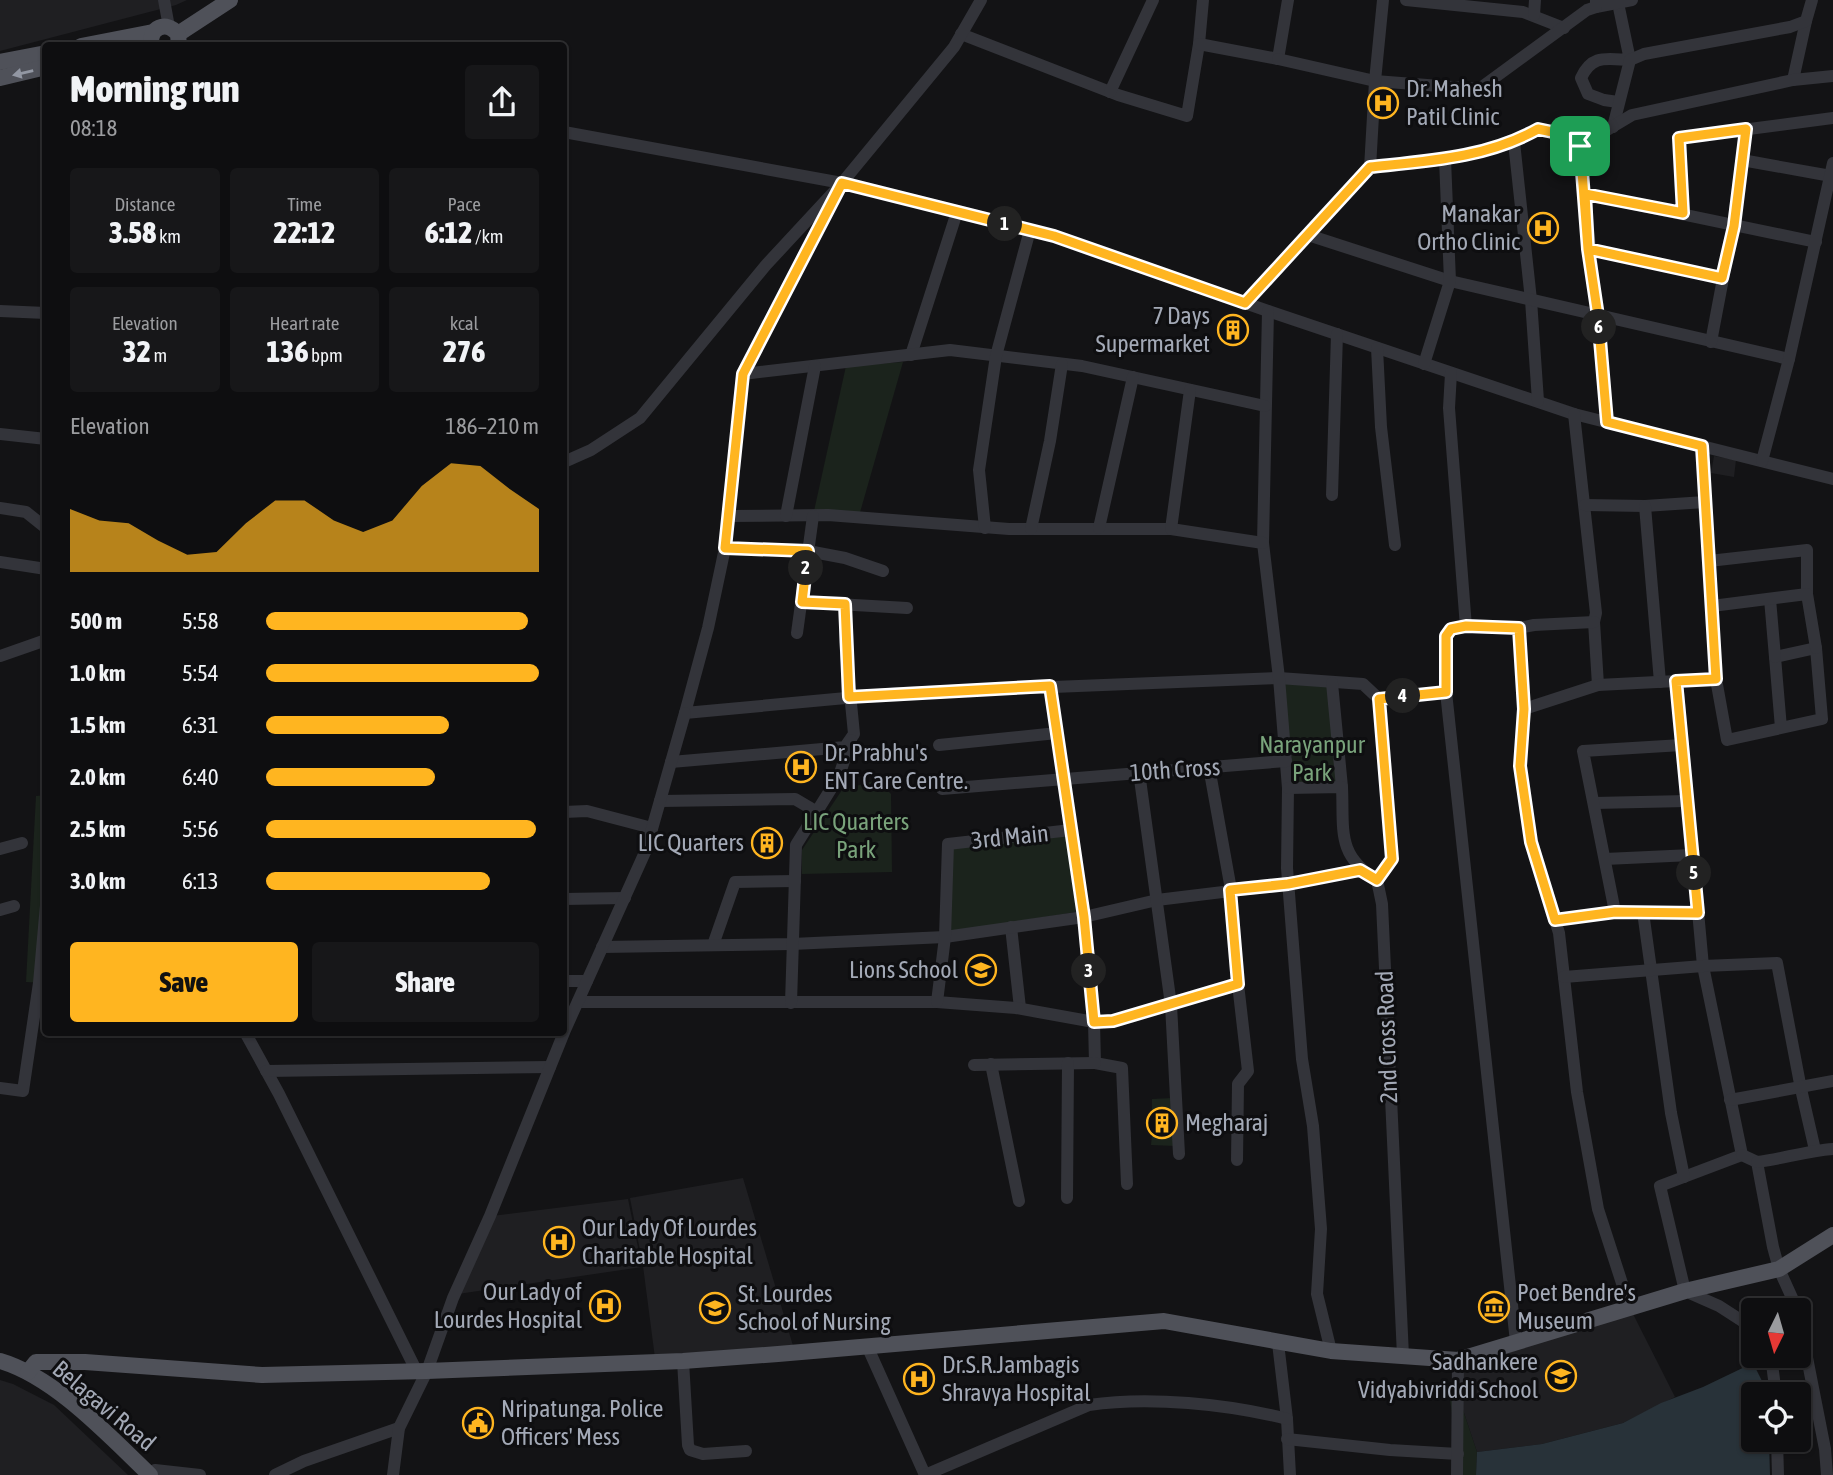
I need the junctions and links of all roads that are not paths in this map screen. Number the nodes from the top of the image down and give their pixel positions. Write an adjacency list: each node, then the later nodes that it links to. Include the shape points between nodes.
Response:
1 (164, 0): 19 (street)
2 (230, 0): 19 (main road)
3 (981, 0): 18 (street)
4 (1153, 0): 32 (street)
5 (1203, 0): 22 (street)
6 (1287, 0): 24 (street)
7 (1383, 0): 31 (street)
8 (1406, 0): 12 (street)
9 (1535, 0): 15 (street)
10 (1632, 0): 13 (street)
11 (1812, 0): 16 (street)
12 (1430, 2): 15 (street)
13 (1618, 3): 14 (street); 25 (street)
14 (1596, 4): 17 (street)
15 (1534, 15): 17 (street)
16 (1806, 21): 25 (street); 30 (street)
17 (1564, 28): 31 (street, via 1479,89)
18 (961, 34): 32 (street); 44 (street)
19 (176, 35): 20 (main road, via 158,28)
20 (152, 38): 21 (main road)
21 (116, 42)
22 (1199, 44): 24 (street); 32 (street, via 1187,116)
23 (42, 54): 26 (main road)
24 (1278, 59): 31 (street)
25 (1630, 60): 33 (street); 33 (street, via 1597,59 1581,78 1588,94)
26 (0, 62)
27 (42, 68): 29 (main road, one-way to 29)
28 (1833, 76): 30 (street)
29 (0, 78)
30 (1793, 80): 35 (street, via 1632,115)
31 (1375, 81): 42 (street)
32 (1110, 92)
33 (1618, 102): 35 (street)
34 (1833, 118): 36 (street)
35 (1613, 128): 39 (street)
36 (1746, 129): 41 (street); 47 (street, via 1679,138)
37 (567, 133): 44 (street)
38 (1514, 142): 39 (street, via 1538,129 1562,134); 40 (street); 55 (street)
39 (1580, 146): 45 (street)
40 (1445, 159): 42 (street); 54 (street)
41 (1742, 160): 43 (street); 48 (street)
42 (1370, 167): 50 (street)
43 (1832, 170): 51 (street)
44 (842, 183): 46 (street); 71 (street); 81 (street, via 766,265 640,418)
45 (1585, 194): 47 (street); 52 (street)
46 (957, 212): 49 (street); 64 (street)
47 (1683, 213): 48 (street)
48 (1734, 226): 51 (street); 53 (street)
49 (1030, 230): 56 (street); 65 (street)
50 (1308, 236): 54 (street); 56 (street)
51 (1816, 242): 66 (street)
52 (1588, 249): 53 (street); 60 (street)
53 (1722, 278): 62 (street)
54 (1450, 281): 55 (street); 68 (street)
55 (1531, 300): 60 (street); 74 (street)
56 (1245, 303): 58 (street)
57 (0, 311): 59 (street)
58 (1268, 311): 61 (street); 75 (street)
59 (42, 313)
60 (1598, 316): 62 (street); 77 (street)
61 (1337, 334): 63 (street); 84 (street)
62 (1711, 342): 66 (street)
63 (1377, 348): 68 (street); 98 (street)
64 (911, 355): 65 (street, via 950,350); 69 (street)
65 (996, 356): 67 (street); 93 (street, via 979,470)
66 (1789, 359): 82 (street)
67 (1062, 364): 72 (street); 95 (street)
68 (1424, 364): 70 (street)
69 (815, 366): 71 (street); 90 (street)
70 (1451, 373): 74 (street); 112 (street, via 1449,408)
71 (743, 374): 89 (street)
72 (1133, 377): 73 (street); 94 (street)
73 (1190, 390): 75 (street); 96 (street)
74 (1538, 401): 76 (street)
75 (1265, 406): 97 (street)
76 (1574, 414): 77 (street); 86 (street)
77 (1607, 422): 80 (street)
78 (0, 434): 79 (street)
79 (42, 439)
80 (1702, 446): 82 (street); 85 (street)
81 (567, 460)
82 (1762, 461): 83 (street)
83 (1833, 479)
84 (1332, 495)
85 (1705, 502): 87 (street); 101 (street)
86 (1585, 505): 87 (street); 111 (street)
87 (1645, 506): 122 (street)
88 (0, 508): 92 (street, via 26,512)
89 (728, 516): 90 (street); 99 (street)
90 (786, 516): 91 (street)
91 (813, 516): 93 (street); 100 (street)
92 (42, 525)
93 (985, 528): 95 (street)
94 (1099, 528): 95 (street); 96 (street)
95 (1031, 529)
96 (1171, 529): 97 (street)
97 (1263, 543): 119 (street)
98 (1395, 545)
99 (725, 548): 100 (street); 130 (street)
100 (808, 551): 104 (street); 107 (street)
101 (1709, 561): 105 (street, via 1807,550); 109 (street)
102 (0, 562): 103 (street)
103 (42, 568)
104 (883, 571)
105 (1807, 594): 106 (street); 116 (street)
106 (1770, 599): 109 (street); 118 (street)
107 (802, 602): 108 (street); 114 (street)
108 (845, 604): 110 (street); 127 (street)
109 (1712, 606): 120 (street)
110 (908, 608)
111 (1594, 622): 113 (street); 124 (street)
112 (1466, 626): 113 (street); 126 (street, via 1451,629 1446,636)
113 (1519, 628): 129 (street)
114 (797, 633)
115 (42, 640): 117 (street)
116 (1816, 648): 118 (street); 131 (street, via 1822,719)
117 (0, 656)
118 (1775, 657): 131 (street)
119 (1279, 678): 123 (street); 125 (street); 136 (street)
120 (1716, 679): 121 (street); 131 (street, via 1727,740)
121 (1676, 681): 122 (street); 135 (street)
122 (1660, 682): 124 (street)
123 (1332, 683): 128 (street, via 1363,684); 141 (street)
124 (1598, 685): 129 (street)
125 (1050, 686): 127 (street); 132 (street)
126 (1446, 692): 128 (street); 218 (street)
127 (849, 697): 130 (street); 133 (street)
128 (1379, 699): 156 (street, via 1392,859)
129 (1524, 709): 169 (street, via 1520,766 1529,830)
130 (685, 713): 137 (street)
131 (1781, 728)
132 (1057, 733): 134 (street); 140 (street)
133 (854, 734): 137 (street, via 845,747 828,750); 148 (street, via 839,776)
134 (939, 745)
135 (1682, 745): 145 (street); 146 (street, via 1583,751)
136 (1286, 761): 138 (street, 10th Cross); 142 (street)
137 (671, 762): 144 (street)
138 (1209, 767): 139 (street, 10th Cross); 159 (street)
139 (1139, 772): 140 (street, 10th Cross); 162 (street)
140 (1064, 778): 143 (street, 10th Cross); 150 (street)
141 (1342, 787): 142 (street); 155 (street, via 1344,846)
142 (1288, 788): 158 (street)
143 (942, 789)
144 (660, 801): 148 (street, via 795,799); 149 (street)
145 (1687, 801): 146 (street); 153 (street)
146 (1594, 803): 154 (street)
147 (567, 811): 149 (street, via 587,811)
148 (817, 812): 157 (street, via 796,845)
149 (652, 828): 160 (street)
150 (1071, 830): 168 (street); 171 (street, 3rd Main, via 948,844)
151 (22, 843): 152 (street)
152 (0, 849)
153 (1692, 855): 154 (street); 167 (street)
154 (1605, 859): 165 (street)
155 (1360, 870): 156 (street); 158 (street)
156 (1377, 880): 222 (street, 2nd Cross Road)
157 (794, 881): 172 (street); 173 (street, via 735,882)
158 (1288, 884): 159 (street); 221 (street, via 1320,1216 1317,1294)
159 (1230, 890): 162 (street); 181 (street)
160 (625, 898): 161 (street); 174 (street)
161 (567, 899)
162 (1157, 900): 168 (street); 186 (street)
163 (14, 906): 164 (street)
164 (0, 910)
165 (1615, 912): 166 (street); 169 (street)
166 (1643, 912): 167 (street); 176 (street)
167 (1698, 913): 175 (street)
168 (1084, 917): 170 (street); 188 (street)
169 (1555, 920): 177 (street)
170 (1011, 928): 171 (street); 187 (street)
171 (945, 937): 172 (street); 184 (street)
172 (792, 944): 173 (street); 185 (street)
173 (713, 946): 174 (street)
174 (602, 947): 180 (street)
175 (1703, 966): 176 (street); 200 (street, via 1777,963); 201 (street)
176 (1651, 970): 177 (street); 208 (street)
177 (1564, 977): 216 (street, via 1577,1092 1598,1209)
178 (42, 981): 182 (street)
179 (567, 981): 180 (street)
180 (587, 981): 183 (street)
181 (1238, 984): 186 (street); 206 (street, via 1248,1071 1238,1084)
182 (41, 1000): 199 (street, via 23,1091)
183 (578, 1002): 185 (street); 189 (street)
184 (937, 1002): 185 (street); 187 (street)
185 (791, 1003)
186 (1171, 1004): 188 (street); 204 (street)
187 (1020, 1008): 188 (street)
188 (1094, 1022): 193 (street)
189 (567, 1028)
190 (246, 1036): 197 (street)
191 (564, 1036): 196 (street)
192 (1068, 1063): 193 (street); 194 (street); 210 (street)
193 (1095, 1063): 209 (street, via 1122,1068)
194 (991, 1064): 195 (street); 211 (street)
195 (974, 1065)
196 (550, 1068): 197 (street); 228 (street)
197 (266, 1070): 228 (street)
198 (1833, 1081): 200 (street)
199 (0, 1088)
200 (1801, 1089): 201 (street); 203 (street)
201 (1730, 1100): 205 (street)
202 (1833, 1149): 203 (street)
203 (1815, 1150): 207 (street)
204 (1179, 1154)
205 (1742, 1155): 207 (street); 208 (street)
206 (1237, 1160)
207 (1757, 1162): 213 (street)
208 (1684, 1177): 214 (street, via 1660,1186)
209 (1127, 1184)
210 (1067, 1198)
211 (1018, 1201)
212 (1833, 1235): 213 (main road)
213 (1779, 1269): 214 (main road); 215 (street)
214 (1685, 1291): 216 (main road); 217 (street)
215 (1792, 1298)
216 (1630, 1308): 218 (main road)
217 (1741, 1322)
218 (1516, 1342): 223 (main road)
219 (1278, 1343): 220 (main road, via 1164,1321); 221 (main road); 229 (street)
220 (868, 1348): 225 (main road); 240 (street)
221 (1331, 1351): 222 (main road)
222 (1403, 1356): 223 (main road)
223 (1458, 1360): 235 (street)
224 (0, 1361): 226 (main road)
225 (683, 1361): 228 (main road); 233 (street, via 690,1450 703,1454)
226 (32, 1367): 228 (main road, via 86,1363 223,1373); 236 (main road, Belagavi Road)
227 (1811, 1368): 232 (street)
228 (422, 1372): 230 (street)
229 (1287, 1419): 231 (street); 240 (street, via 1163,1402 1088,1405)
230 (399, 1428): 238 (street); 239 (street)
231 (1287, 1439): 235 (street); 241 (street)
232 (1829, 1449): 244 (street)
233 (746, 1451)
234 (1777, 1452): 243 (street)
235 (1458, 1454): 242 (street)
236 (155, 1473): 237 (street)
237 (200, 1475)
238 (275, 1475)
239 (393, 1475)
240 (925, 1475)
241 (1290, 1475)
242 (1457, 1475)
243 (1778, 1475)
244 (1827, 1475)

